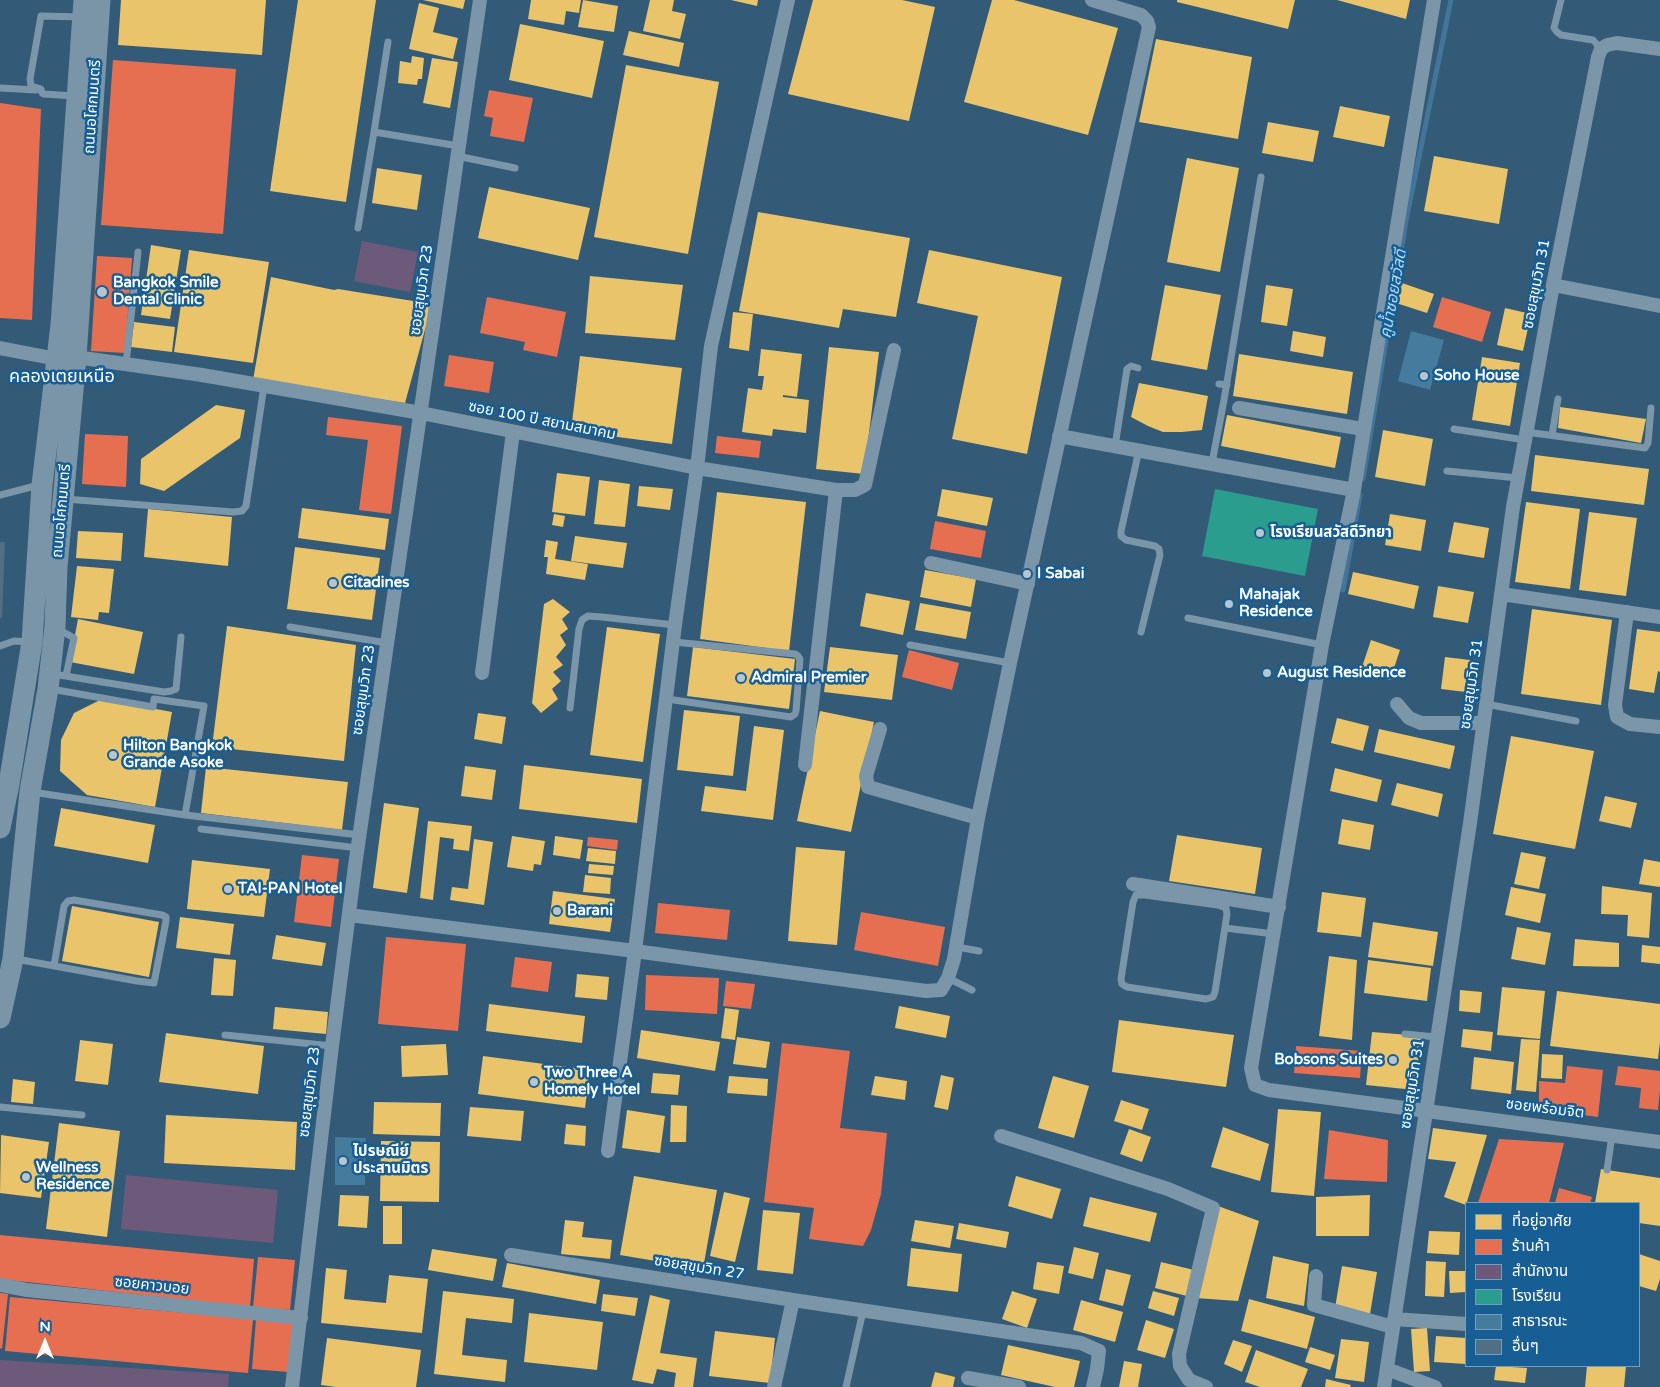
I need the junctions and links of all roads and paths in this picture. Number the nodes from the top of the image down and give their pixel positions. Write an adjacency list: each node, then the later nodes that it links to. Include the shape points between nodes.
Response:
1 (100, 0): 24 (main road, ถนนอโศกมนตรี)
2 (480, 0): 15 (street, ซอยสุขุมวิท 23)
3 (788, 0): 41 (street, via 711,346)
4 (1092, 0): 36 (street, via 1141,14 1149,26)
5 (1434, 0): 32 (street)
6 (1561, 0): 9 (lane, via 1554,28 1556,32 1592,40)
7 (83, 9): 12 (lane, via 40,17 30,84); 13 (main road, ถนนอโศกมนตรี)
8 (388, 42): 14 (lane)
9 (1601, 49): 10 (street, via 1617,43); 20 (street, ซอยสุขุมวิท 31)
10 (1660, 50)
11 (0, 88): 12 (lane)
12 (42, 91): 13 (lane, via 44,94)
13 (77, 96): 24 (main road, ถนนอโศกมนตรี, via 61,325)
14 (374, 132): 15 (lane); 18 (lane)
15 (458, 151): 16 (lane); 31 (street, ซอยสุขุมวิท 23)
16 (515, 168)
17 (1261, 176): 40 (lane)
18 (358, 228)
19 (138, 252): 25 (lane)
20 (1553, 285): 21 (street); 37 (street, ซอยสุขุมวิท 31)
21 (1660, 306)
22 (0, 348): 24 (street, ซอย 100 ปี สยามสมาคม)
23 (894, 350): 45 (street, ซอย 100 ปี สยามสมาคม, via 865,485 855,490)
24 (66, 358): 25 (street, ซอย 100 ปี สยามสมาคม); 44 (main road, ถนนอโศกมนตรี); 48 (main road, ถนนอโศกมนตรี)
25 (126, 364): 27 (street, ซอย 100 ปี สยามสมาคม)
26 (1138, 368): 38 (lane, via 1132,366 1127,369)
27 (264, 386): 31 (street, ซอย 100 ปี สยามสมาคม); 48 (lane, via 246,506 242,511)
28 (1558, 399): 35 (lane)
29 (1239, 408): 32 (street)
30 (1651, 408): 35 (lane, via 1648,443 1644,448)
31 (421, 413): 34 (street, ซอย 100 ปี สยามสมาคม); 61 (street, ซอยสุขุมวิท 23)
32 (1363, 429): 46 (street)
33 (1454, 429): 37 (lane)
34 (513, 432): 41 (street, ซอย 100 ปี สยามสมาคม); 66 (street)
35 (1552, 435): 37 (lane)
36 (1059, 436): 38 (street); 50 (street)
37 (1526, 436): 43 (street, ซอยสุขุมวิท 31)
38 (1115, 446): 39 (street)
39 (1139, 450): 40 (street); 57 (lane, via 1120,531 1126,540 1159,549)
40 (1212, 463): 46 (street)
41 (697, 468): 45 (street, ซอย 100 ปี สยามสมาคม); 55 (street)
42 (1447, 471): 43 (lane)
43 (1518, 478): 51 (street, ซอยสุขุมวิท 31)
44 (42, 485): 47 (lane); 59 (main road, ถนนอโศกมนตรี)
45 (836, 490): 76 (street)
46 (1354, 490): 62 (street)
47 (0, 495)
48 (62, 499): 67 (main road, ถนนอโศกมนตรี)
49 (931, 563): 50 (street)
50 (1028, 584): 65 (street)
51 (1501, 594): 52 (street); 70 (street, ซอยสุขุมวิท 31)
52 (1627, 612): 53 (street); 74 (street, via 1615,705 1617,717 1630,724)
53 (1660, 617)
54 (1188, 618): 62 (lane)
55 (676, 625): 60 (street); 71 (lane, via 588,616 582,620)
56 (290, 627): 61 (lane)
57 (1141, 632)
58 (181, 637): 67 (lane, via 176,689 171,691)
59 (32, 642): 63 (lane, via 14,641); 77 (main road, ถนนอโศกมนตรี)
60 (674, 642): 68 (street); 68 (lane, via 795,654 800,659 796,711 791,717)
61 (387, 643): 83 (street, ซอยสุขุมวิท 23)
62 (1322, 645): 85 (street)
63 (0, 646)
64 (910, 646): 65 (lane)
65 (1010, 663): 80 (street)
66 (482, 673)
67 (55, 680): 78 (main road, ถนนอโศกมนตรี); 79 (lane, via 153,707 154,700 204,706)
68 (667, 700): 90 (street)
69 (1397, 704): 73 (street, via 1409,718 1421,723)
70 (1486, 704): 72 (lane); 73 (street, ซอยสุขุมวิท 31)
71 (570, 708)
72 (1576, 721)
73 (1483, 723): 99 (street, ซอยสุขุมวิท 31)
74 (1660, 727)
75 (880, 729): 80 (street, via 866,776 868,787)
76 (805, 765)
77 (4, 782): 81 (main road, ถนนอโศกมนตรี)
78 (30, 791): 79 (lane); 93 (main road, ถนนอโศกมนตรี)
79 (185, 815): 83 (lane)
80 (978, 818): 89 (street)
81 (1, 819)
82 (201, 829): 83 (lane)
83 (359, 842): 86 (street, ซอยสุขุมวิท 23)
84 (1132, 884): 85 (street)
85 (1279, 907): 88 (street)
86 (349, 916): 90 (street); 100 (street, ซอยสุขุมวิท 23)
87 (1225, 928): 87 (lane, via 1216,992 1212,997 1206,999 1127,988 1122,984 1132,902 1136,895 1218,905 1226,908 1228,914); 88 (lane)
88 (1275, 934): 102 (street, ซอยพร้อมจิต, via 1251,1068 1255,1085 1269,1090)
89 (956, 947): 91 (lane); 94 (street)
90 (636, 951): 94 (street, via 926,991 941,990); 107 (street)
91 (980, 951)
92 (54, 966): 92 (lane, via 154,983 166,917 68,901 64,906); 93 (lane)
93 (7, 975): 96 (main road, ถนนอโศกมนตรี)
94 (948, 978): 95 (lane)
95 (972, 990)
96 (0, 1018)
97 (1405, 1034): 99 (lane)
98 (225, 1035): 100 (lane)
99 (1436, 1037): 102 (street, ซอยสุขุมวิท 31)
100 (332, 1046): 114 (street, ซอยสุขุมวิท 23)
101 (0, 1107): 103 (lane)
102 (1425, 1110): 104 (street, ซอยพร้อมจิต); 115 (street, ซอยสุขุมวิท 31)
103 (82, 1115)
104 (1612, 1135): 106 (street, ซอยพร้อมจิต); 108 (lane)
105 (1001, 1136): 124 (street, via 1168,1189 1213,1208 1179,1354 1180,1366 1189,1380)
106 (1660, 1140)
107 (608, 1151)
108 (1607, 1170)
109 (511, 1255): 112 (street, ซอยสุขุมวิท 27)
110 (1316, 1276): 115 (street, via 1314,1305)
111 (0, 1285): 114 (street, ซอยคาวบอย)
112 (793, 1300): 113 (street, ซอยสุขุมวิท 27); 120 (street)
113 (864, 1311): 121 (lane); 123 (street, ซอยสุขุมวิท 27, via 1081,1344 1099,1351)
114 (301, 1318): 119 (street, ซอยสุขุมวิท 23)
115 (1393, 1323): 116 (street); 117 (street, ซอยสุขุมวิท 31)
116 (1465, 1324)
117 (1387, 1369): 125 (street, ซอยสุขุมวิท 31); 126 (street)
118 (968, 1378): 122 (street)
119 (292, 1387)
120 (774, 1387)
121 (846, 1387)
122 (1018, 1387)
123 (1093, 1387)
124 (1206, 1387)
125 (1384, 1387)
126 (1435, 1387)

